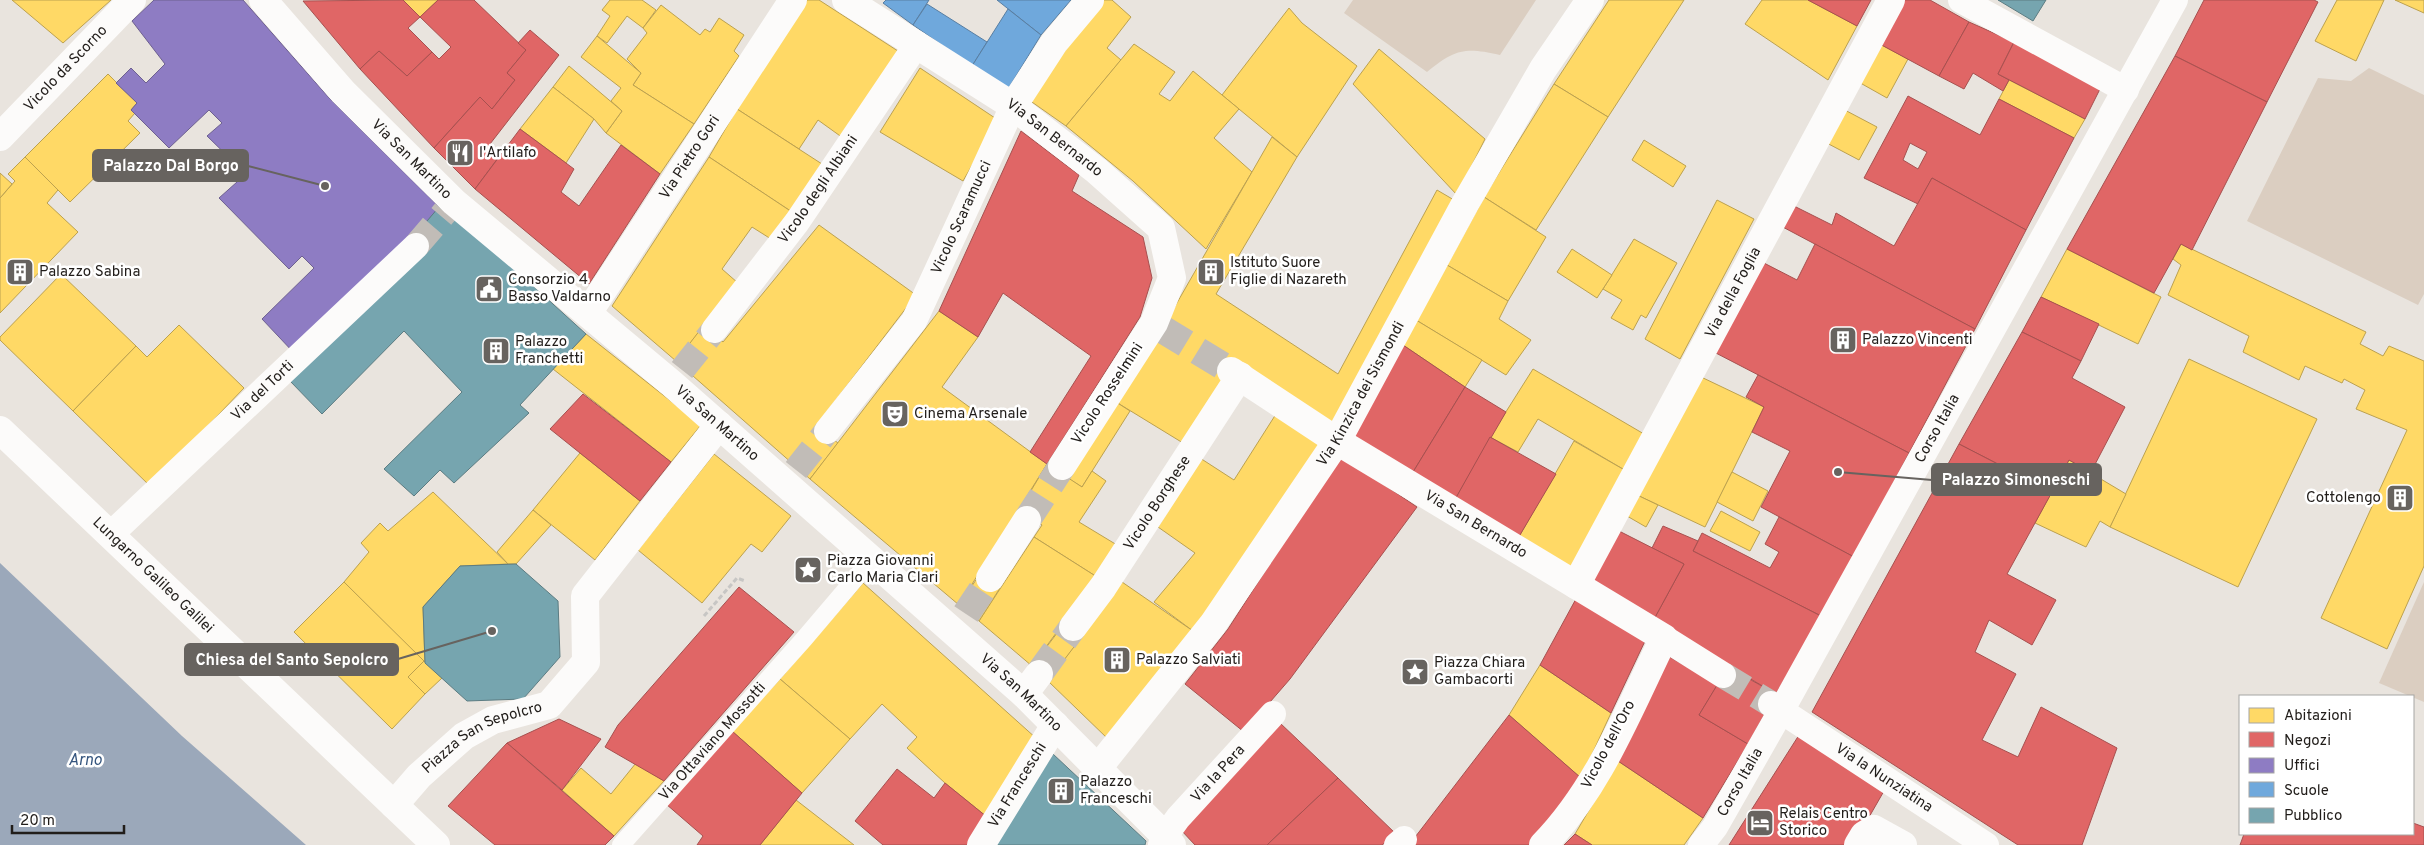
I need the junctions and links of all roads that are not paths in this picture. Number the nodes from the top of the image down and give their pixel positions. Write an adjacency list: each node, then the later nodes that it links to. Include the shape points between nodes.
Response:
1 (132, 0): 13 (street, Vicolo da Scorno)
2 (264, 0): 15 (street, Via San Martino, via 449,207)
3 (793, 0): 15 (street, Via Pietro Gori)
4 (846, 0): 10 (street, Via San Bernardo)
5 (1090, 0): 12 (street, Vicolo Scaramucci, via 1054,43)
6 (1590, 0): 22 (street, Via Kinzica dei Sismondi, via 1543,69 1465,204)
7 (1891, 0): 28 (street, Via della Foglia)
8 (1961, 0): 11 (street)
9 (2175, 0): 11 (street, Corso Italia)
10 (917, 44): 12 (street, Via San Bernardo); 17 (street, Vicolo degli Albiani, via 797,222)
11 (2126, 90): 32 (street, Corso Italia)
12 (1013, 106): 16 (street, Via San Bernardo, via 1097,171 1161,228 1172,278); 21 (street, Vicolo Scaramucci, via 914,321)
13 (0, 137)
14 (416, 246): 25 (street, Via del Torti)
15 (588, 314): 19 (street, Via San Martino, via 677,377)
16 (1158, 326): 23 (street, Vicolo Rosselmini)
17 (714, 330)
18 (1235, 374): 22 (street, Via San Bernardo); 29 (street, Vicolo Borghese, via 1103,587)
19 (719, 425): 26 (street, Via San Martino, via 791,476); 36 (street, Piazza San Sepolcro, via 585,596 586,662 549,705 493,720 464,736 419,776)
20 (0, 430): 25 (street, Lungarno Galileo Galilei)
21 (827, 431)
22 (1337, 441): 28 (street, Via San Bernardo); 35 (street, Via Kinzica dei Sismondi, via 1213,624)
23 (1062, 466)
24 (1027, 520): 27 (street)
25 (110, 535): 36 (street, Lungarno Galileo Galilei)
26 (872, 559): 34 (street, Via San Martino, via 960,623 1031,684); 40 (lane, Via Ottaviano Mossotti)
27 (990, 578)
28 (1576, 585): 30 (street, Via San Bernardo)
29 (1073, 627)
30 (1664, 638): 31 (street, Via San Bernardo); 42 (street, Vicolo dell'Oro, via 1594,779)
31 (1723, 675)
32 (1776, 708): 43 (street, Corso Italia, via 1715,827); 45 (street, Via la Nunziatina)
33 (1272, 714): 38 (street, Via la Pera, via 1178,818)
34 (1055, 725): 35 (street, Via San Martino); 41 (street, Via Franceschi)
35 (1098, 768): 38 (street, Via San Martino)
36 (394, 805): 39 (street, Lungarno Galileo Galilei)
37 (1861, 840): 44 (street, via 1874,829)
38 (1167, 842)
39 (436, 845)
40 (621, 845)
41 (981, 845)
42 (1543, 845)
43 (1701, 845)
44 (1904, 845)
45 (1986, 845)

